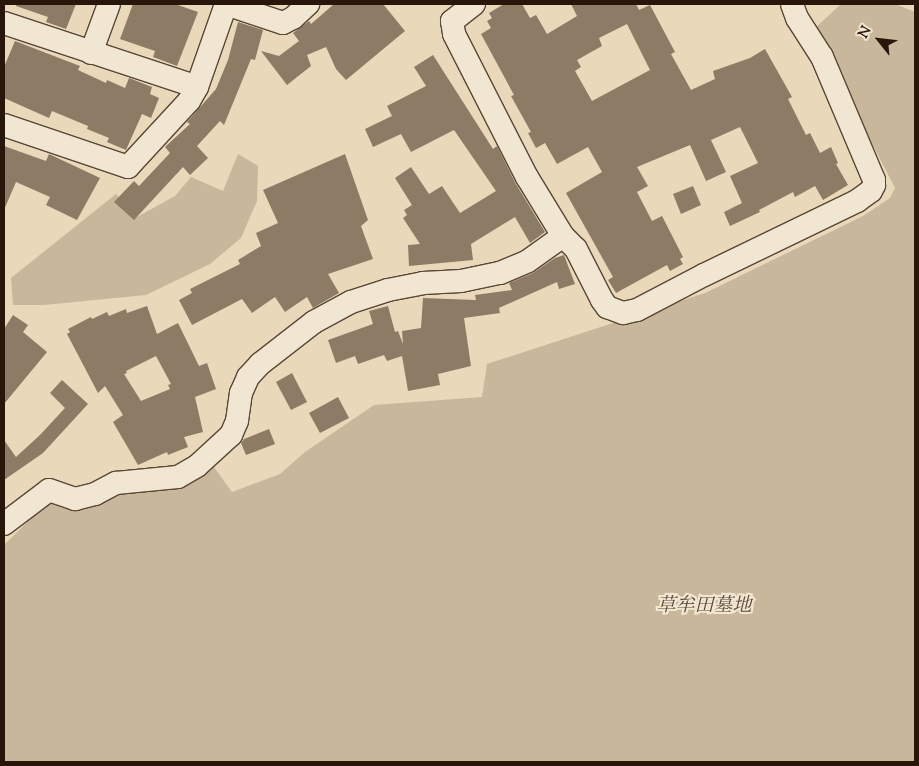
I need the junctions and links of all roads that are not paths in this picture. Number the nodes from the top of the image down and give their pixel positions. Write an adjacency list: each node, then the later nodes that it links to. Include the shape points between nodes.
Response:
1 (109, 4): 7 (street)
2 (226, 4): 3 (street, via 283,22 293,18); 8 (street)
3 (308, 4)
4 (474, 4): 10 (street, via 452,20 454,34 527,177)
5 (792, 4): 10 (street, via 797,18 822,57 845,110 874,180 871,190 857,201 631,312 607,307 576,249)
6 (4, 23): 7 (street)
7 (91, 52): 8 (street)
8 (197, 87): 9 (street, via 189,101 128,167)
9 (4, 125)
10 (563, 236): 11 (street, via 528,261 500,273 461,281 423,283 351,302 314,322 260,364 248,377 241,393 238,421 231,435 197,466 178,477 116,483 95,494 75,499 49,490)
11 (4, 524)

